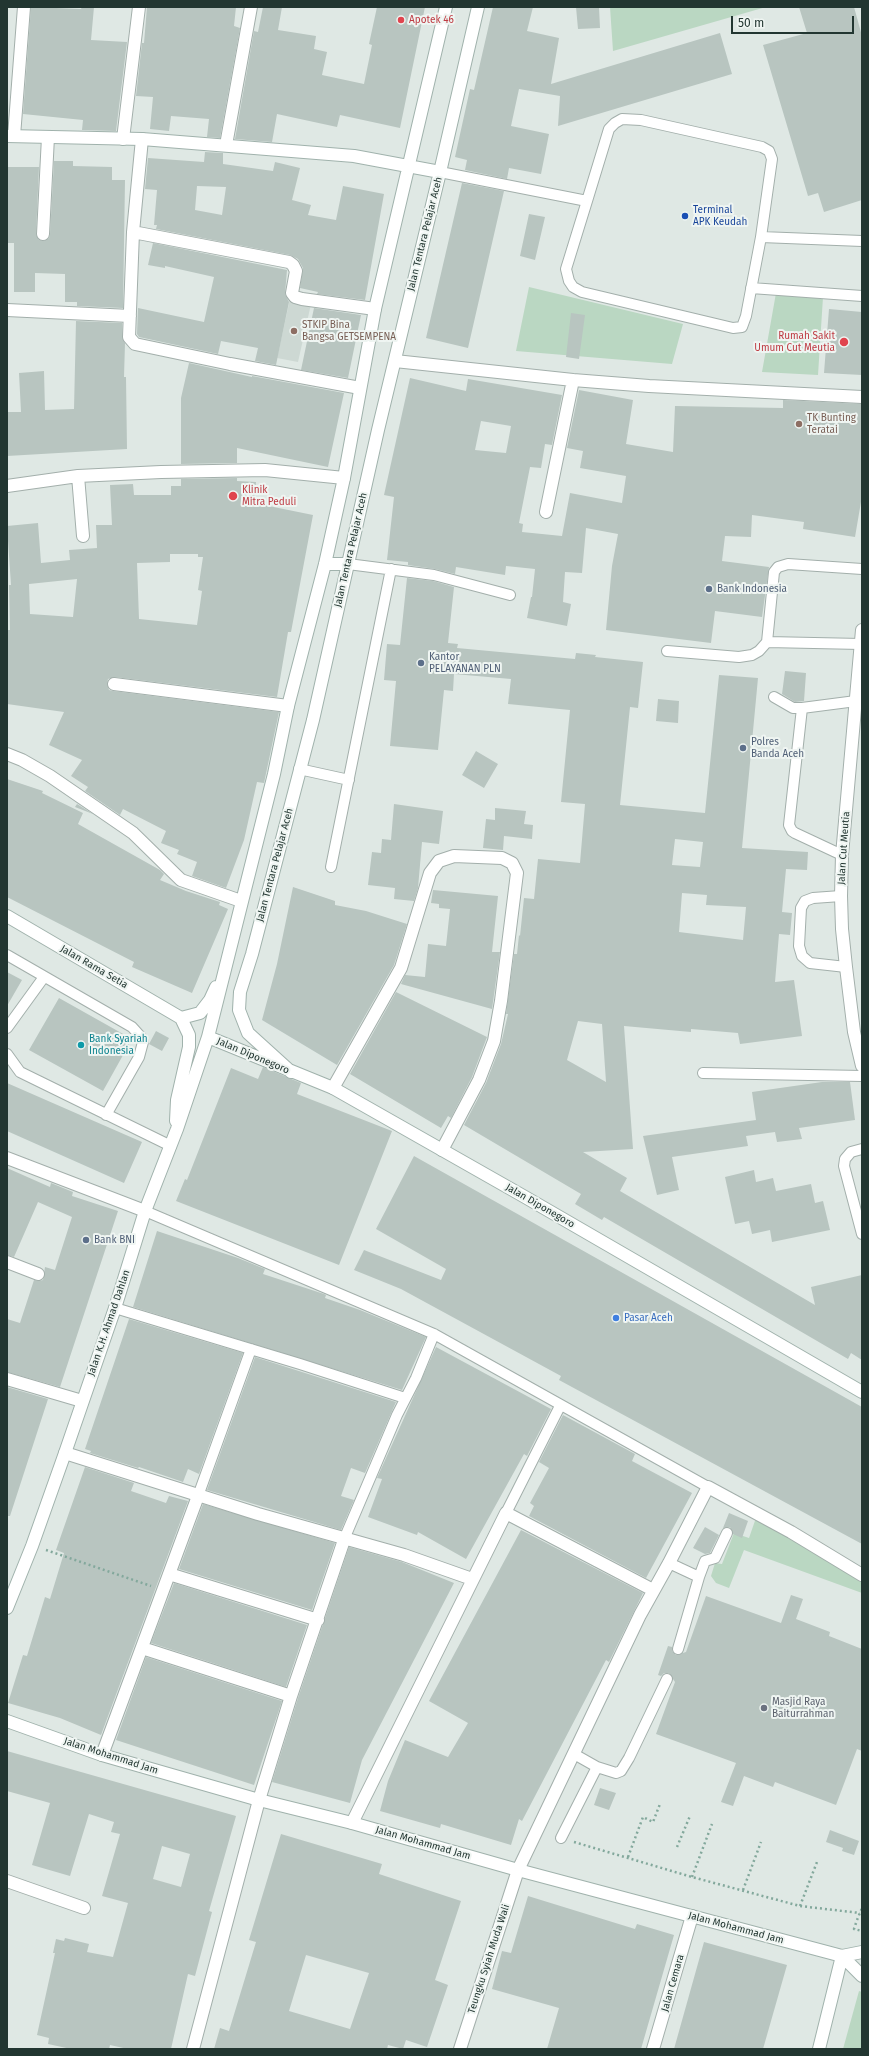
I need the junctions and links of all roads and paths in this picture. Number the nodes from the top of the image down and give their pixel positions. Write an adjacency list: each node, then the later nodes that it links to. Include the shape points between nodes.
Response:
1 (24, 7): 6 (street)
2 (139, 7): 8 (street)
3 (251, 7): 10 (street)
4 (446, 7): 11 (street)
5 (478, 7): 12 (street, Jalan Tentara Pelajar Aceh)
6 (10, 136): 7 (street)
7 (48, 137): 8 (street); 15 (street)
8 (123, 139): 9 (street)
9 (142, 140): 10 (street); 14 (street)
10 (226, 145): 11 (street, via 354,156)
11 (410, 166): 12 (street); 20 (street)
12 (440, 172): 13 (lane); 23 (street, Jalan Tentara Pelajar Aceh)
13 (587, 201): 16 (lane, via 610,129 622,119 641,120 762,147 769,151 772,159); 18 (lane, via 566,269 573,287 582,292 733,328 742,327 744,323)
14 (133, 232): 20 (street, via 289,262 296,271 292,293 295,297); 22 (street)
15 (43, 234)
16 (761, 237): 17 (lane); 18 (lane)
17 (862, 241)
18 (751, 288): 19 (lane)
19 (862, 296)
20 (375, 309): 25 (street)
21 (7, 310): 22 (street)
22 (130, 316): 25 (street, via 129,337 135,344)
23 (394, 361): 24 (street); 33 (street, Jalan Tentara Pelajar Aceh)
24 (573, 380): 26 (street, via 715,391); 30 (street)
25 (360, 388): 28 (street)
26 (862, 397)
27 (78, 476): 28 (street, via 265,470); 29 (street); 31 (street)
28 (344, 478): 32 (street)
29 (7, 486)
30 (546, 512)
31 (83, 536)
32 (325, 564): 33 (street); 44 (street)
33 (348, 564): 34 (lane); 47 (street, Jalan Tentara Pelajar Aceh, via 313,720)
34 (391, 568): 36 (lane, via 434,574); 48 (lane)
35 (862, 570): 38 (lane, via 788,564 778,567 774,572)
36 (510, 595)
37 (862, 630): 39 (street, Jalan Cut Meutia)
38 (767, 642): 39 (lane); 40 (lane, via 752,655 739,657)
39 (861, 644): 43 (street, Jalan Cut Meutia)
40 (667, 651)
41 (114, 684): 44 (street)
42 (774, 697): 45 (lane, via 793,708)
43 (856, 701): 45 (lane); 49 (street, Jalan Cut Meutia)
44 (288, 706): 52 (street, via 274,774)
45 (802, 708): 49 (lane, via 790,825 795,833)
46 (7, 754): 52 (street, via 50,776 133,833 181,880)
47 (299, 769): 48 (lane); 63 (street, Jalan Tentara Pelajar Aceh, via 240,992 239,1010 248,1032)
48 (349, 780): 50 (lane)
49 (842, 855): 51 (street, Jalan Cut Meutia)
50 (331, 867)
51 (841, 896): 56 (street, Jalan Cut Meutia); 56 (lane, via 804,901 801,908 798,946 802,956 810,963)
52 (241, 901): 54 (street)
53 (7, 916): 58 (street, Jalan Rama Setia)
54 (232, 948): 58 (street, via 210,1000 195,1015); 60 (street)
55 (7, 955): 57 (lane)
56 (846, 967): 62 (street, Jalan Cut Meutia, via 854,1032)
57 (44, 977): 59 (lane); 67 (lane, via 132,1027 141,1037 143,1042 139,1056)
58 (181, 1018): 68 (street, via 189,1035 189,1047 177,1100)
59 (7, 1028)
60 (208, 1037): 63 (street, Jalan Diponegoro); 68 (street, Jalan K.H. Ahmad Dahlan)
61 (7, 1054): 67 (lane, via 20,1072)
62 (862, 1066)
63 (291, 1072): 66 (street, Jalan Diponegoro)
64 (703, 1073): 65 (lane)
65 (862, 1076)
66 (333, 1088): 71 (street, Jalan Diponegoro); 71 (street, via 401,968 430,873 438,861 454,856 502,858 512,863 517,873 494,1041 479,1080)
67 (106, 1115): 69 (lane)
68 (177, 1129): 69 (street, Jalan K.H. Ahmad Dahlan)
69 (171, 1146): 73 (street, Jalan K.H. Ahmad Dahlan)
70 (862, 1149): 74 (lane, via 851,1152 845,1159 844,1166)
71 (442, 1150): 81 (street, Jalan Diponegoro)
72 (7, 1158): 73 (street)
73 (145, 1211): 77 (street, Jalan K.H. Ahmad Dahlan); 78 (lane)
74 (862, 1234)
75 (7, 1262): 76 (street)
76 (38, 1274)
77 (115, 1308): 79 (lane); 83 (street, Jalan K.H. Ahmad Dahlan)
78 (434, 1334): 82 (lane); 84 (lane)
79 (251, 1349): 82 (lane); 87 (lane)
80 (7, 1379): 83 (street)
81 (862, 1392)
82 (406, 1398): 90 (lane)
83 (82, 1401): 85 (street, Jalan K.H. Ahmad Dahlan)
84 (560, 1406): 86 (lane); 88 (lane)
85 (65, 1453): 87 (street); 91 (street, Jalan K.H. Ahmad Dahlan)
86 (708, 1487): 92 (street, Teungku Syiah Muda Wali); 94 (street, via 791,1532)
87 (198, 1496): 90 (street); 93 (street)
88 (506, 1513): 96 (street); 98 (street)
89 (728, 1533): 95 (lane, via 715,1558 705,1560)
90 (345, 1537): 96 (street); 100 (street)
91 (32, 1546): 97 (path); 99 (street, Jalan K.H. Ahmad Dahlan)
92 (669, 1563): 95 (lane); 98 (street, Teungku Syiah Muda Wali)
93 (170, 1574): 97 (street); 100 (street)
94 (862, 1576)
95 (699, 1577): 102 (lane)
96 (472, 1578): 112 (street)
97 (164, 1590): 101 (street)
98 (653, 1590): 106 (street, Teungku Syiah Muda Wali)
99 (7, 1608)
100 (318, 1620): 104 (street)
101 (142, 1648): 104 (street); 107 (street)
102 (678, 1649)
103 (667, 1679): 108 (lane, via 621,1771 616,1773)
104 (291, 1696): 109 (street)
105 (7, 1721): 107 (street, Jalan Mohammad Jam)
106 (574, 1754): 108 (lane); 119 (street, Teungku Syiah Muda Wali)
107 (102, 1755): 109 (street, Jalan Mohammad Jam)
108 (597, 1767): 114 (lane)
109 (259, 1800): 112 (street, Jalan Mohammad Jam); 134 (street)
110 (660, 1804): 117 (path, via 653,1822 643,1817)
111 (690, 1816): 116 (path)
112 (352, 1822): 119 (street, Jalan Mohammad Jam)
113 (712, 1824): 120 (path)
114 (561, 1838): 117 (path)
115 (761, 1842): 122 (path)
116 (677, 1847)
117 (628, 1857): 120 (path)
118 (816, 1862): 123 (path)
119 (518, 1870): 127 (street, Jalan Mohammad Jam); 135 (street, Teungku Syiah Muda Wali)
120 (692, 1877): 122 (path)
121 (7, 1881): 124 (street)
122 (743, 1890): 123 (path)
123 (800, 1906): 126 (path)
124 (84, 1908)
125 (862, 1908): 126 (path)
126 (860, 1913): 128 (path)
127 (692, 1916): 132 (street, Jalan Mohammad Jam); 136 (street, Jalan Cemara)
128 (857, 1920)
129 (856, 1923): 130 (path, via 854,1929)
130 (862, 1931)
131 (862, 1952): 132 (street, Jalan Mohammad Jam)
132 (842, 1956): 133 (street); 137 (street)
133 (862, 1976)
134 (193, 2049)
135 (460, 2049)
136 (653, 2049)
137 (819, 2049)

